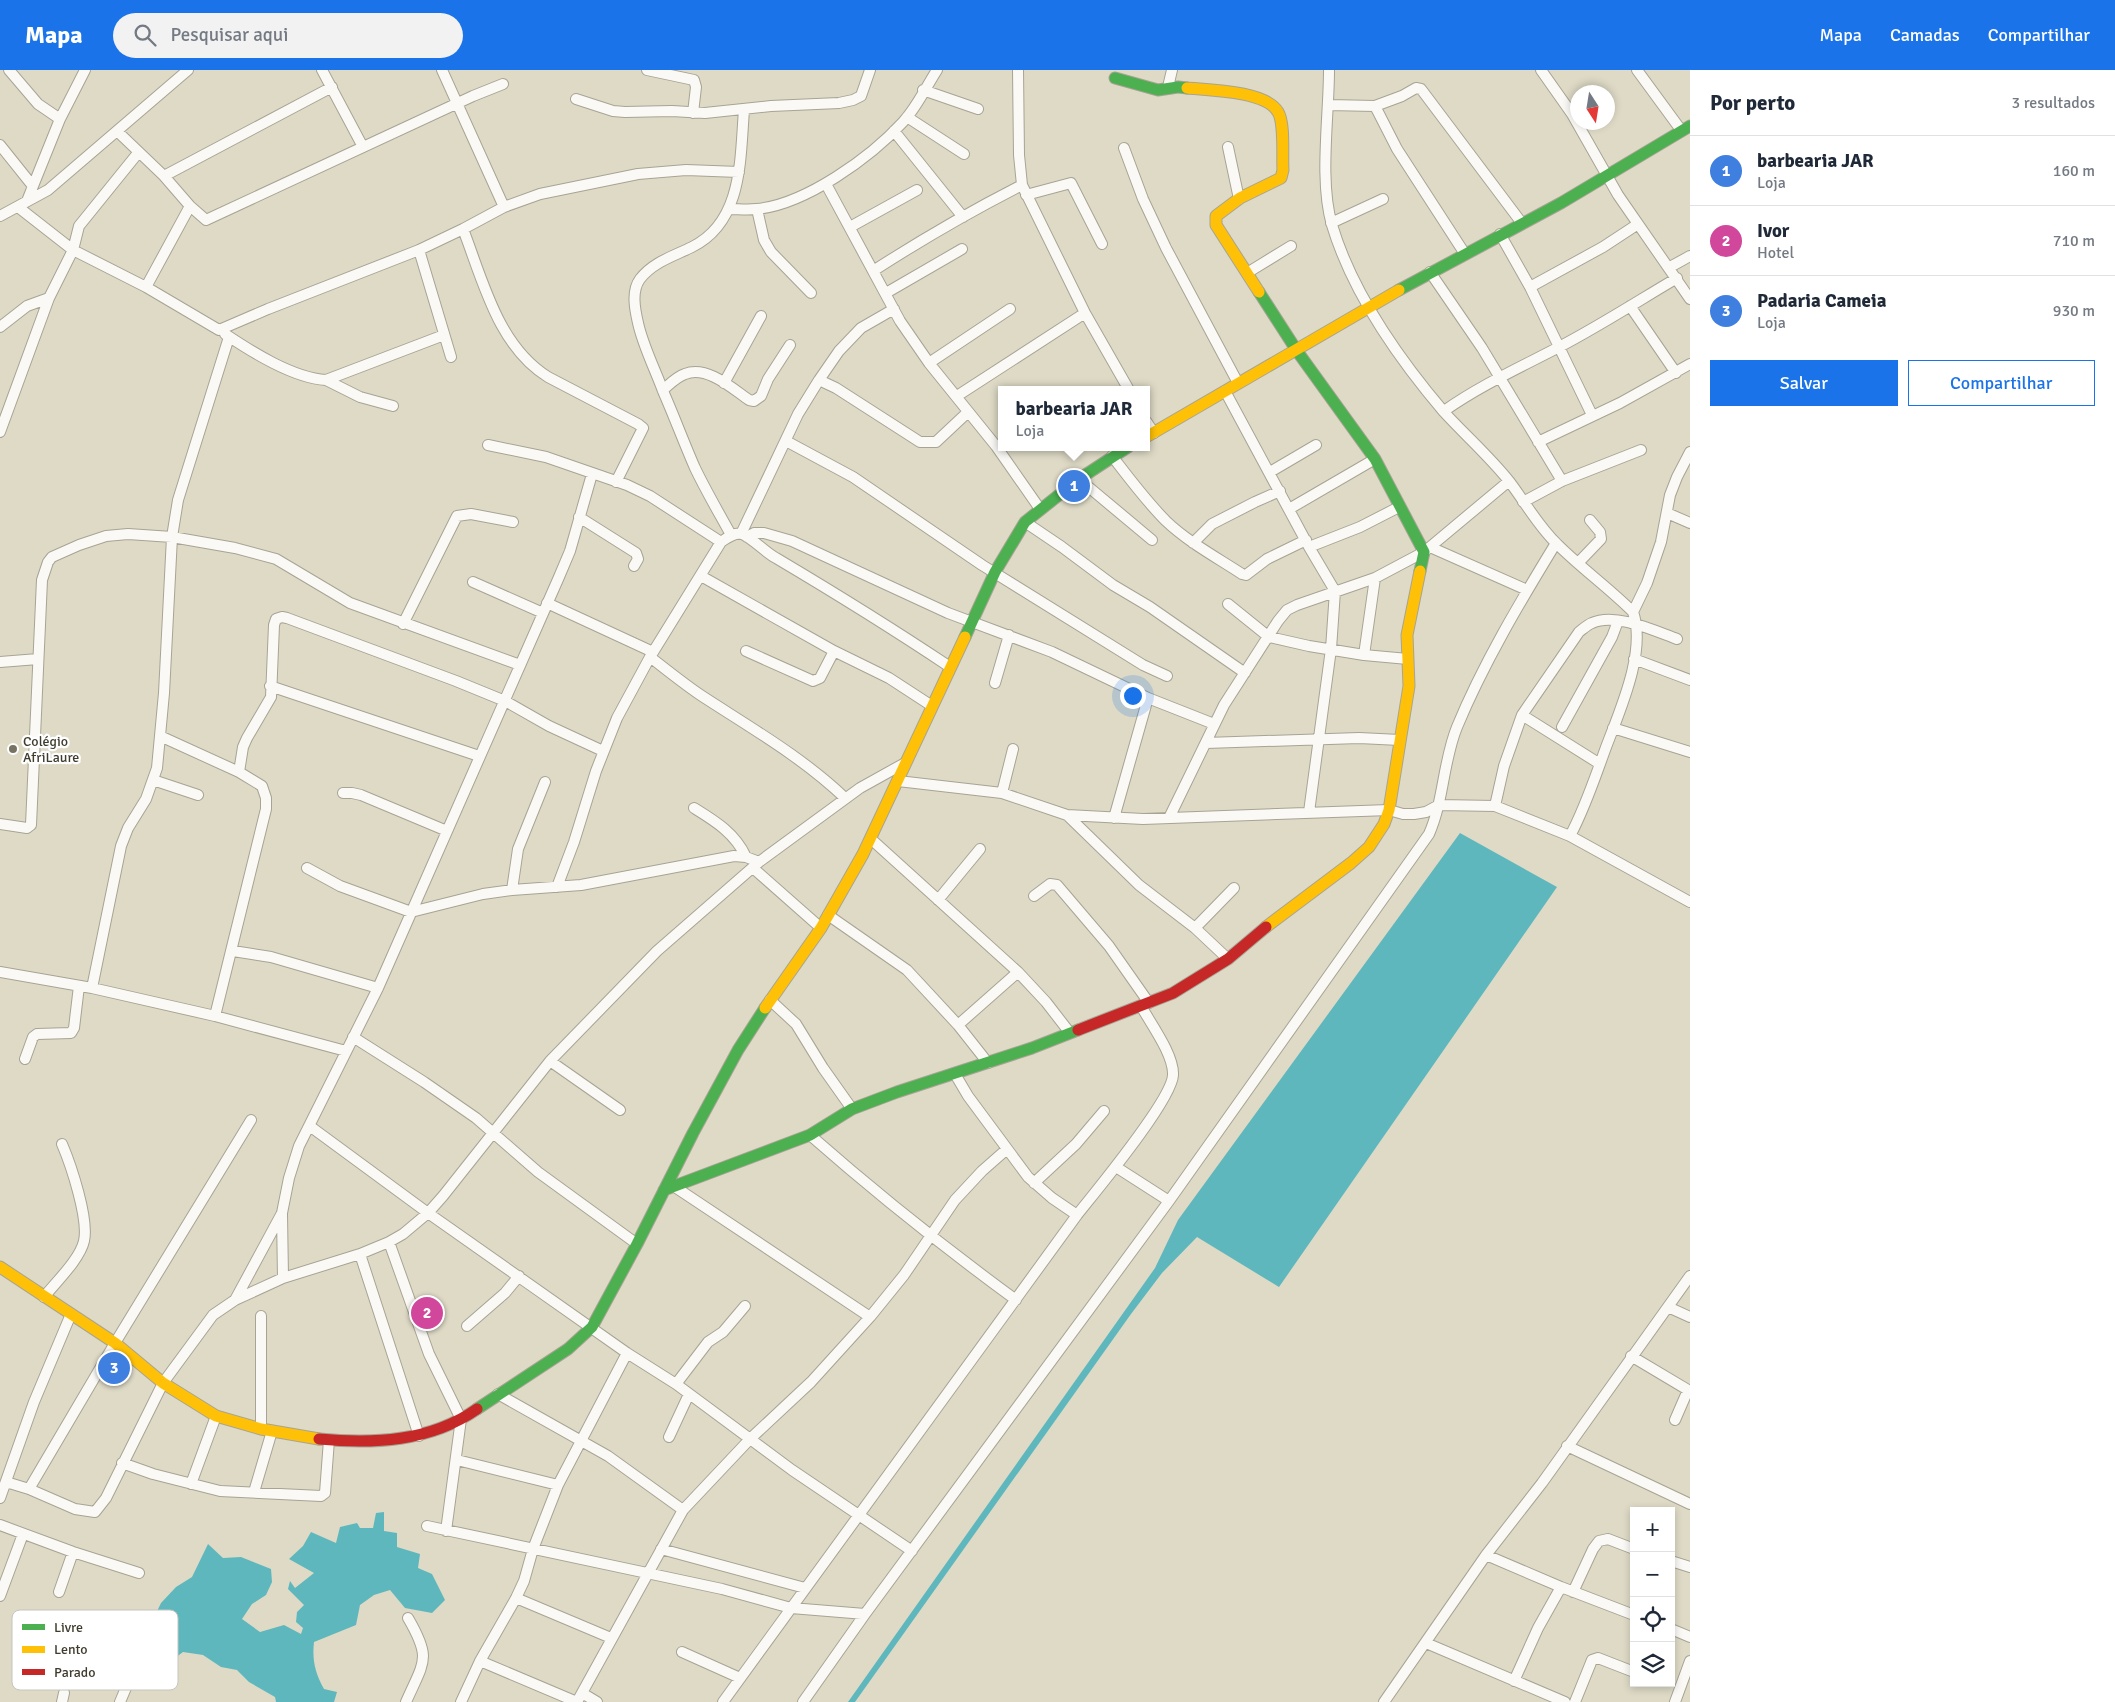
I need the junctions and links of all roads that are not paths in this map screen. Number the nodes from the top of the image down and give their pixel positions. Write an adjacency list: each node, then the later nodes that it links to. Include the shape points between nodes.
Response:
1 (9, 70): 27 (street, via 38,104)
2 (85, 70): 27 (street)
3 (188, 70): 30 (street)
4 (322, 70): 16 (street)
5 (442, 70): 20 (street)
6 (647, 70): 25 (street, via 694,80)
7 (870, 70): 23 (street, via 863,93 853,100)
8 (937, 70): 18 (street)
9 (1018, 70): 43 (street, via 1018,155)
10 (1172, 70): 17 (street)
11 (1329, 70): 21 (street)
12 (1541, 70): 39 (street, via 1572,114)
13 (1637, 70): 28 (street)
14 (1114, 78): 17 (street, via 1162,91)
15 (503, 84): 20 (street)
16 (332, 87): 33 (street); 38 (street)
17 (1168, 87): 45 (street, via 1242,94 1272,105 1278,113 1281,123 1281,178)
18 (923, 90): 24 (street); 26 (street)
19 (576, 99): 25 (street, via 613,111)
20 (458, 103): 33 (street); 48 (street)
21 (1329, 105): 22 (street); 54 (street, via 1325,182)
22 (1374, 106): 53 (street, via 1397,99 1416,88 1421,89); 64 (street, via 1386,132)
23 (744, 110): 25 (street); 37 (street)
24 (978, 110)
25 (693, 113)
26 (907, 117): 29 (street); 36 (street)
27 (60, 120): 41 (street)
28 (1686, 128): 39 (street)
29 (894, 131): 40 (street); 52 (street)
30 (118, 132): 35 (street); 46 (street, via 48,190)
31 (0, 145): 41 (street)
32 (1228, 146): 45 (street)
33 (363, 148): 47 (street, via 208,220)
34 (1124, 148): 98 (street, via 1166,248)
35 (138, 153): 38 (street); 62 (street, via 79,226)
36 (964, 154)
37 (739, 172): 48 (street, via 686,170 638,174 540,194); 49 (street)
38 (164, 176): 47 (street)
39 (1606, 176): 53 (street); 55 (street)
40 (826, 184): 50 (street, via 800,197); 56 (street)
41 (32, 185): 46 (street)
42 (917, 190): 56 (street)
43 (1024, 190): 52 (street); 59 (street, via 1071,183); 81 (street)
44 (1383, 198): 54 (street)
45 (1239, 199): 68 (street, via 1215,220 1218,231)
46 (22, 204): 51 (street); 62 (street)
47 (190, 206): 71 (street)
48 (504, 206): 57 (street)
49 (730, 209): 50 (street); 100 (street, via 712,234 693,247 663,260 640,279 636,289 638,325)
50 (757, 209): 73 (street, via 764,240 771,252)
51 (0, 216)
52 (963, 217): 67 (street)
53 (1521, 222): 58 (street)
54 (1331, 223): 78 (street)
55 (1638, 224): 66 (street); 72 (street)
56 (850, 227): 67 (street)
57 (463, 229): 63 (street); 125 (street, via 495,310 518,351 542,373 643,428)
58 (1500, 234): 64 (street); 72 (street)
59 (1102, 244)
60 (1291, 246): 68 (street)
61 (962, 249): 74 (street)
62 (73, 250): 71 (street); 75 (street)
63 (419, 250): 84 (street, via 268,308); 85 (street)
64 (1466, 254): 69 (street)
65 (1690, 256): 66 (street)
66 (1670, 267): 70 (street)
67 (873, 271): 74 (street)
68 (1247, 272): 89 (street)
69 (1430, 272): 78 (street); 94 (street)
70 (1676, 278): 76 (street); 77 (street)
71 (146, 287): 84 (street)
72 (1530, 287): 88 (street)
73 (811, 293)
74 (886, 293): 79 (street)
75 (49, 298): 83 (street, via 27,306); 107 (street)
76 (1690, 299)
77 (1630, 306): 88 (street); 93 (street)
78 (1369, 308): 89 (street); 104 (street)
79 (894, 309): 91 (street); 96 (street, via 861,328 839,351)
80 (1010, 309): 91 (street)
81 (1085, 313): 99 (street); 102 (street)
82 (761, 316): 97 (street)
83 (0, 327)
84 (220, 330): 86 (street)
85 (444, 335): 90 (street); 95 (street)
86 (229, 337): 95 (street, via 265,359); 138 (street, via 178,500)
87 (790, 345): 97 (street, via 758,399 749,400)
88 (1558, 347): 94 (street); 106 (street)
89 (1296, 351): 98 (street); 119 (street)
90 (451, 357)
91 (929, 363): 102 (street)
92 (1690, 364): 93 (street)
93 (1676, 373): 106 (street)
94 (1498, 377): 104 (street); 110 (street)
95 (326, 380): 103 (street, via 360,397)
96 (819, 380): 105 (street, via 928,444 943,437); 109 (street)
97 (724, 383): 100 (street, via 712,376 688,372)
98 (1238, 383): 101 (street)
99 (1127, 386)
100 (663, 390): 137 (street, via 696,469)
101 (1225, 391): 108 (street); 120 (street)
102 (957, 396): 105 (street)
103 (393, 406)
104 (1444, 411): 123 (street)
105 (968, 412): 111 (street)
106 (1592, 415): 110 (street)
107 (0, 432)
108 (1150, 435)
109 (786, 440): 137 (street); 147 (street, via 853,477)
110 (1538, 442): 124 (street)
111 (998, 443)
112 (488, 445): 121 (street, via 546,458)
113 (1316, 445): 120 (street)
114 (1641, 450): 124 (street)
115 (1003, 451): 129 (street)
116 (1121, 451): 118 (street)
117 (1690, 452): 131 (street, via 1677,476)
118 (1112, 456): 122 (street); 141 (street, via 1167,522)
119 (1374, 458): 128 (street); 130 (street)
120 (1270, 472): 126 (street)
121 (592, 474): 125 (street); 132 (street)
122 (1079, 479): 129 (street); 139 (street)
123 (1509, 481): 127 (street); 144 (street)
124 (1562, 481): 127 (street)
125 (616, 482): 140 (street, via 650,496)
126 (1280, 491): 130 (street); 141 (street, via 1212,524)
127 (1523, 502): 142 (street)
128 (1399, 507): 143 (street, via 1360,527); 144 (street)
129 (1040, 509): 135 (street)
130 (1289, 509): 143 (street)
131 (1667, 514): 136 (street); 155 (street, via 1647,583)
132 (579, 517): 146 (street, via 636,553 638,559); 154 (street, via 570,551)
133 (1590, 520): 145 (street, via 1600,532 1601,539)
134 (513, 522): 158 (street, via 471,514 457,516)
135 (1025, 522): 147 (street); 174 (street)
136 (1690, 523)
137 (740, 535): 140 (street); 157 (street, via 764,533 784,538); 173 (street, via 869,613)
138 (172, 537): 158 (street, via 276,559 350,603); 169 (street, via 106,536 52,557 42,580); 186 (street)
139 (1152, 540)
140 (721, 542): 148 (street)
141 (1193, 543): 143 (street, via 1246,575 1267,559)
142 (1556, 543): 145 (street); 151 (street)
143 (1308, 544): 152 (street)
144 (1427, 549): 149 (street); 151 (street); 170 (street, via 1407,635)
145 (1578, 563): 155 (street)
146 (634, 566)
147 (995, 572): 157 (street); 175 (street)
148 (701, 576): 165 (street); 166 (street)
149 (1375, 578): 152 (street); 167 (street)
150 (473, 582): 154 (street)
151 (1527, 590): 204 (street, via 1456,729)
152 (1335, 591): 161 (street, via 1287,610); 163 (street)
153 (1228, 604): 161 (street)
154 (545, 608): 166 (street); 172 (street)
155 (1633, 612): 159 (street)
156 (1618, 620): 159 (street); 182 (street, via 1592,623 1579,632); 184 (street, via 1612,637)
157 (972, 622): 160 (street); 173 (street)
158 (403, 624): 172 (street)
159 (1637, 626): 162 (street); 168 (street)
160 (1009, 635): 177 (street); 179 (street)
161 (1269, 637): 163 (street); 174 (street)
162 (1677, 639)
163 (1331, 649): 167 (street); 187 (street)
164 (746, 651): 165 (street, via 813,681 820,678)
165 (834, 651): 181 (street, via 889,678)
166 (651, 655): 191 (street); 203 (street, via 700,694 790,752)
167 (1364, 655): 170 (street)
168 (1634, 658): 176 (street); 185 (street)
169 (38, 659): 171 (street); 212 (street, via 31,825 27,828)
170 (1408, 659): 188 (street, via 1409,686)
171 (0, 662)
172 (520, 665): 180 (street)
173 (950, 668): 181 (street)
174 (1245, 674): 183 (street)
175 (1167, 676)
176 (1690, 680)
177 (994, 683)
178 (270, 686): 180 (street, via 274,621 282,617); 193 (street); 196 (street, via 271,697 245,742)
179 (1148, 698): 183 (street); 210 (street)
180 (505, 701): 191 (street); 193 (street)
181 (932, 706): 194 (street)
182 (1522, 715): 195 (street); 205 (street, via 1504,766)
183 (1214, 724): 189 (street)
184 (1562, 727)
185 (1613, 728): 192 (street); 195 (street)
186 (160, 736): 196 (street); 197 (street)
187 (1319, 740): 188 (street); 189 (street); 208 (street)
188 (1400, 740): 207 (street)
189 (1206, 743): 211 (street)
190 (1013, 749): 201 (street)
191 (603, 751): 220 (street)
192 (1690, 752)
193 (479, 756): 213 (street)
194 (906, 763): 198 (street); 203 (street)
195 (1600, 764): 214 (street)
196 (239, 772): 230 (street, via 262,786 266,809)
197 (153, 780): 202 (street); 235 (street, via 121,846)
198 (898, 780): 201 (street); 215 (street)
199 (545, 782): 222 (street, via 518,849)
200 (342, 793): 213 (street, via 361,795)
201 (1002, 793): 209 (street)
202 (198, 795)
203 (845, 798): 218 (street)
204 (1439, 805): 205 (street); 207 (street, via 1414,814); 260 (street, via 1429,834)
205 (1495, 806): 214 (street)
206 (694, 808): 217 (street, via 725,828)
207 (1389, 810): 208 (street); 231 (street, via 1369,847 1273,920)
208 (1309, 812): 211 (street)
209 (1067, 815): 210 (street); 229 (street, via 1139,884)
210 (1114, 818): 211 (street)
211 (1169, 818)
212 (0, 824)
213 (446, 831): 226 (street)
214 (1570, 836): 225 (street)
215 (870, 839): 224 (street); 227 (street)
216 (980, 850): 224 (street)
217 (746, 857): 218 (street); 220 (street, via 734,856 631,877)
218 (756, 865): 228 (street); 245 (street, via 657,951)
219 (306, 868): 226 (street, via 340,886)
220 (557, 887): 222 (street)
221 (1234, 888): 229 (street)
222 (512, 890): 226 (street)
223 (1034, 896): 238 (street, via 1050,884 1057,885 1109,946)
224 (938, 900): 233 (street)
225 (1690, 902)
226 (410, 912): 236 (street)
227 (828, 915): 228 (street); 240 (street, via 907,970)
228 (821, 928): 237 (street)
229 (1195, 928): 231 (street)
230 (232, 951): 236 (street, via 271,957); 239 (street)
231 (1228, 959): 238 (street, via 1200,978)
232 (0, 972): 234 (street)
233 (1018, 972): 240 (street); 241 (street)
234 (79, 986): 235 (street); 244 (street, via 71,1032 37,1034)
235 (92, 988): 239 (street)
236 (378, 988): 242 (street)
237 (770, 1000): 248 (street, via 796,1024); 259 (street, via 738,1050)
238 (1145, 1004): 241 (street); 257 (street, via 1167,1052 1173,1077 1153,1114)
239 (215, 1016): 243 (street)
240 (958, 1025): 246 (street)
241 (1070, 1034): 246 (street)
242 (353, 1037): 243 (street); 253 (street, via 424,1082)
243 (346, 1051): 252 (street)
244 (25, 1058)
245 (550, 1061): 249 (street); 253 (street)
246 (988, 1063): 247 (street)
247 (955, 1074): 248 (street); 256 (street)
248 (852, 1109): 254 (street)
249 (620, 1110)
250 (1104, 1111): 258 (street, via 1076,1144)
251 (251, 1120): 283 (street)
252 (311, 1127): 261 (street, via 300,1146 289,1178); 262 (street)
253 (493, 1133): 262 (street); 266 (street, via 538,1172)
254 (810, 1135): 259 (street); 264 (street)
255 (62, 1144): 272 (street, via 85,1223 84,1241 76,1258)
256 (1007, 1150): 258 (street); 264 (street, via 955,1200)
257 (1116, 1167): 260 (street); 263 (street)
258 (1034, 1183): 263 (street)
259 (669, 1188): 266 (street); 279 (street)
260 (1169, 1201): 318 (street)
261 (282, 1213): 271 (street); 273 (street)
262 (428, 1213): 265 (street); 269 (street)
263 (1077, 1214): 274 (street)
264 (930, 1236): 274 (street); 279 (street)
265 (389, 1242): 267 (street); 291 (street, via 429,1354)
266 (637, 1244): 282 (street)
267 (360, 1254): 271 (street); 294 (street)
268 (0, 1267): 272 (street)
269 (519, 1276): 281 (street, via 505,1293); 282 (street)
270 (1690, 1276): 276 (street)
271 (283, 1278): 273 (street)
272 (44, 1297): 277 (street)
273 (235, 1300): 286 (street, via 213,1315)
274 (1016, 1300): 310 (street)
275 (745, 1306): 287 (street, via 723,1332 708,1342)
276 (1668, 1307): 280 (street); 285 (street)
277 (71, 1314): 283 (street); 302 (street, via 34,1402)
278 (261, 1316): 293 (street)
279 (870, 1317): 296 (street, via 811,1382)
280 (1690, 1317)
281 (467, 1326)
282 (592, 1327): 284 (street); 288 (street, via 568,1349)
283 (114, 1344): 286 (street); 305 (street)
284 (627, 1353): 287 (street); 298 (street)
285 (1631, 1356): 292 (street, via 1688,1390); 299 (street)
286 (163, 1383): 290 (street); 301 (street)
287 (676, 1384): 289 (street)
288 (498, 1394): 291 (street); 298 (street)
289 (688, 1394): 295 (street); 296 (street)
290 (216, 1416): 293 (street); 303 (street)
291 (461, 1419): 294 (street); 300 (street)
292 (1675, 1420)
293 (267, 1430): 297 (street); 306 (street)
294 (419, 1436): 297 (street, via 355,1442)
295 (669, 1437)
296 (750, 1439): 309 (street); 310 (street)
297 (329, 1440): 306 (street, via 324,1496)
298 (580, 1440): 304 (street); 309 (street, via 622,1465)
299 (1567, 1446): 308 (street); 320 (street)
300 (457, 1460): 304 (street); 313 (street)
301 (122, 1463): 303 (street); 305 (street, via 106,1498 95,1512 75,1510)
302 (6, 1482): 305 (street); 307 (street)
303 (192, 1484): 306 (street, via 220,1491)
304 (558, 1485): 316 (street)
305 (29, 1489)
306 (254, 1492)
307 (0, 1498)
308 (1690, 1504)
309 (683, 1510): 317 (street)
310 (859, 1514): 318 (street); 326 (street)
311 (0, 1525): 314 (street)
312 (427, 1526): 313 (street)
313 (446, 1531): 316 (street)
314 (23, 1534): 319 (street); 329 (street)
315 (1630, 1547): 328 (street, via 1608,1540 1599,1541)
316 (533, 1549): 324 (street); 330 (street)
317 (661, 1549): 324 (street); 326 (street)
318 (912, 1551): 333 (street)
319 (73, 1552): 323 (street); 327 (street)
320 (1486, 1555): 325 (street); 338 (street)
321 (1675, 1562): 322 (street)
322 (1690, 1567)
323 (139, 1573)
324 (646, 1574): 331 (street, via 722,1589); 337 (street)
325 (1561, 1587): 328 (street); 344 (street)
326 (806, 1588): 331 (street)
327 (59, 1592)
328 (1573, 1592): 332 (street)
329 (0, 1596)
330 (516, 1598): 337 (street); 340 (street)
331 (791, 1608): 333 (street); 343 (street)
332 (1630, 1613)
333 (865, 1614): 353 (street)
334 (408, 1618): 349 (street, via 424,1654)
335 (1675, 1631): 336 (street)
336 (1690, 1637)
337 (611, 1638): 346 (street)
338 (1426, 1643): 344 (street); 354 (street)
339 (682, 1652): 343 (street)
340 (480, 1661): 346 (street); 350 (street)
341 (1690, 1661): 356 (street)
342 (1630, 1670): 355 (street, via 1598,1658 1592,1660)
343 (740, 1678): 352 (street)
344 (1514, 1681): 347 (street)
345 (125, 1690): 348 (street)
346 (578, 1699): 351 (street)
347 (1559, 1701)
348 (120, 1702)
349 (406, 1702)
350 (461, 1702)
351 (597, 1702)
352 (723, 1702)
353 (803, 1702)
354 (1384, 1702)
355 (1575, 1702)
356 (1675, 1702)

